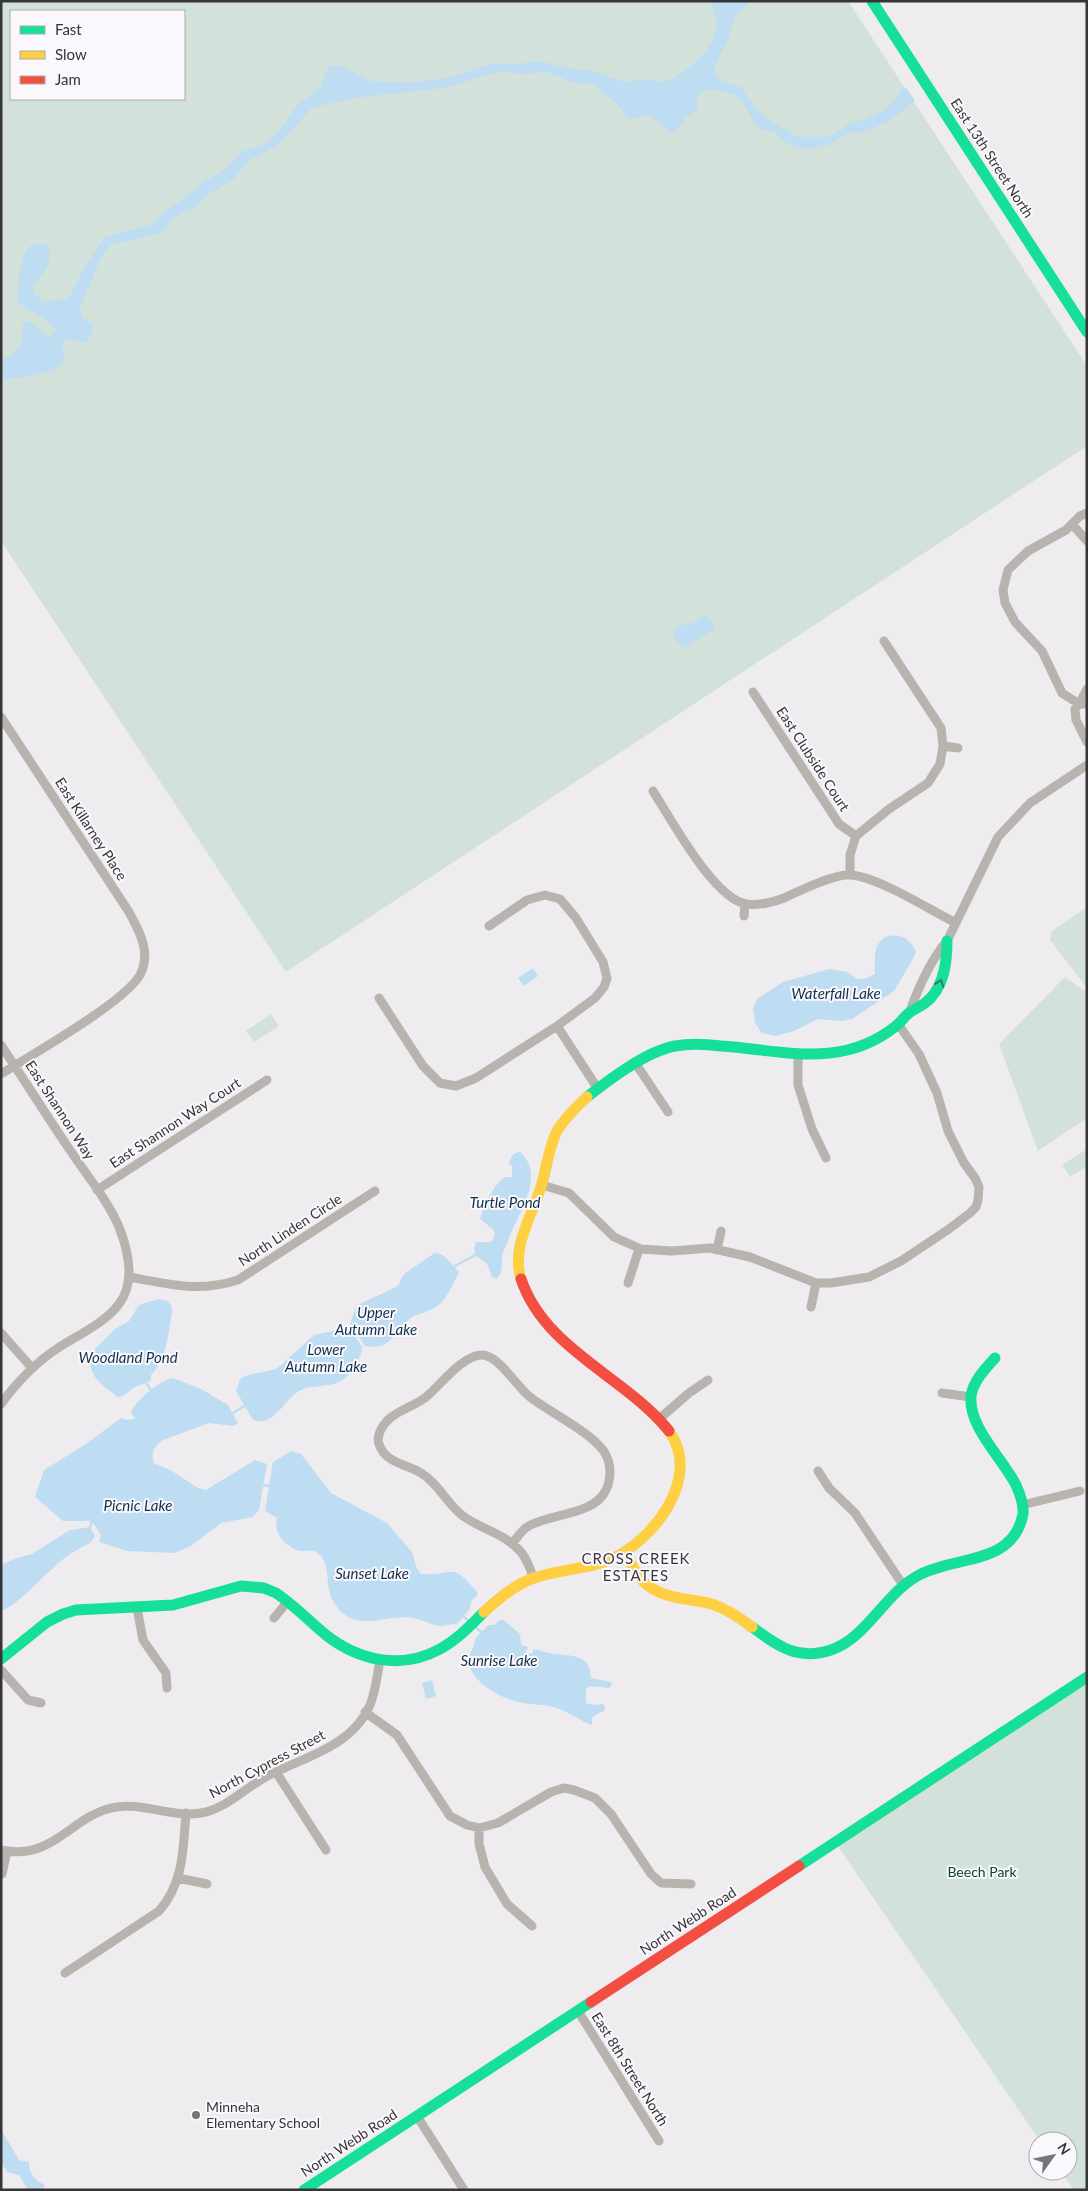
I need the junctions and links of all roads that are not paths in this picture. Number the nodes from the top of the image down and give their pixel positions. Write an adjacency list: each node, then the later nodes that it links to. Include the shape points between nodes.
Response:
1 (872, 1): 2 (street, East 13th Street North)
2 (1087, 332)
3 (1087, 513): 4 (street)
4 (1072, 524): 5 (street); 9 (street, via 1028,552 1008,570 1003,590 1005,603 1015,622 1042,651 1062,693)
5 (1087, 541)
6 (884, 641): 12 (street, via 941,728)
7 (1087, 689): 9 (street)
8 (753, 692): 16 (street, East Clubside Court, via 839,824)
9 (1083, 704): 11 (street, via 1075,710 1076,720)
10 (1, 717): 30 (street, East Killarney Place, via 129,912 143,938 144,961 132,986 113,1002)
11 (1087, 742)
12 (943, 746): 13 (street); 16 (street, via 940,764 928,783)
13 (958, 748)
14 (1087, 765): 20 (street, via 1030,803 998,837)
15 (653, 791): 18 (street, via 711,879 726,894)
16 (856, 836): 17 (street, via 850,855)
17 (850, 875): 18 (street, via 814,884 778,901); 20 (street, via 882,884)
18 (746, 904): 19 (street)
19 (744, 916)
20 (956, 923): 22 (street)
21 (489, 926): 26 (street, via 527,900 545,895 560,899 576,918 603,962 607,978 595,998)
22 (947, 941): 24 (street, via 936,954); 24 (street, one-way to 22, via 926,1003 936,992 947,957)
23 (379, 998): 26 (street, via 423,1066 440,1083 456,1086 476,1078)
24 (910, 1012): 25 (street)
25 (898, 1024): 28 (street, via 858,1048 824,1055); 44 (street, via 920,1054 948,1131 979,1187 978,1200 970,1213 901,1261 869,1277)
26 (557, 1026): 33 (street)
27 (1, 1045): 30 (street, East Shannon Way)
28 (798, 1054): 29 (street, via 700,1044 669,1047); 35 (street, via 798,1085 812,1129)
29 (636, 1064): 33 (street); 34 (street)
30 (14, 1065): 31 (street); 37 (street, East Shannon Way)
31 (1, 1074)
32 (267, 1080): 37 (street, East Shannon Way Court)
33 (598, 1089): 36 (street, via 581,1101 562,1122 551,1145)
34 (668, 1112)
35 (826, 1158)
36 (542, 1184): 40 (street, via 569,1193 614,1237); 53 (street, via 518,1253 518,1269 525,1292 539,1316 562,1340 624,1386)
37 (97, 1190): 42 (street, East Shannon Way, via 118,1226 126,1248)
38 (375, 1191): 42 (street, North Linden Circle, via 238,1280 192,1288)
39 (721, 1231): 41 (street)
40 (639, 1249): 41 (street); 43 (street)
41 (717, 1250): 44 (street, via 750,1257)
42 (129, 1277): 48 (street, via 123,1298 109,1315)
43 (628, 1283)
44 (816, 1283): 45 (street)
45 (811, 1307)
46 (1, 1333): 48 (street)
47 (994, 1358): 51 (street, via 979,1376)
48 (32, 1368): 52 (street)
49 (708, 1380): 53 (street)
50 (942, 1393): 51 (street)
51 (971, 1397): 56 (street, via 974,1417 1016,1484)
52 (1, 1404)
53 (659, 1419): 58 (street, via 678,1446 681,1467 677,1487 655,1525)
54 (818, 1471): 60 (street, via 829,1488 855,1513)
55 (1080, 1491): 56 (street)
56 (1022, 1506): 60 (street, via 1024,1514 1020,1528 1010,1542 992,1554 937,1567)
57 (512, 1544): 57 (street, via 462,1516 422,1473 383,1454 378,1442 388,1420 425,1398 460,1365 483,1355 494,1359 529,1396 590,1437 607,1456 609,1466 606,1490 597,1502 525,1528); 59 (street, via 522,1552)
58 (624, 1554): 59 (street, via 595,1566); 60 (street, via 646,1584 664,1596 723,1608 774,1644 800,1655 826,1652 852,1639)
59 (534, 1578): 65 (street, via 509,1591 488,1607 456,1641 432,1654 398,1662)
60 (903, 1585)
61 (288, 1601): 62 (street, via 264,1588 240,1587 174,1604); 63 (street); 65 (street, via 343,1648 371,1660)
62 (137, 1608): 64 (street, via 90,1608 60,1615); 68 (street, via 143,1640 166,1673)
63 (274, 1618)
64 (1, 1659)
65 (380, 1660): 70 (street, North Cypress Street, via 377,1682)
66 (1, 1670): 69 (street, via 28,1700)
67 (1087, 1677): 82 (street, North Webb Road)
68 (167, 1688)
69 (41, 1703)
70 (365, 1712): 71 (street, North Cypress Street, via 354,1728 328,1750); 73 (street, via 397,1735 450,1816)
71 (276, 1772): 72 (street, North Cypress Street, via 202,1813); 75 (street)
72 (186, 1813): 74 (street, North Cypress Street, via 131,1806 110,1808 40,1848 23,1852); 77 (street)
73 (479, 1828): 79 (street, via 498,1823 551,1792 564,1788 574,1790 595,1798 611,1814 651,1874 662,1883); 80 (street, via 485,1867 507,1904)
74 (4, 1850): 76 (street)
75 (326, 1850)
76 (2, 1874)
77 (178, 1878): 78 (street); 81 (street, via 170,1899 159,1912)
78 (207, 1884)
79 (691, 1884)
80 (532, 1926)
81 (65, 1973)
82 (578, 2011): 83 (street, North Webb Road); 84 (street, East 8th Street North)
83 (417, 2116): 85 (street, North Webb Road); 87 (street)
84 (659, 2141)
85 (317, 2186): 86 (street, North Webb Road)
86 (304, 2190)
87 (464, 2190)

